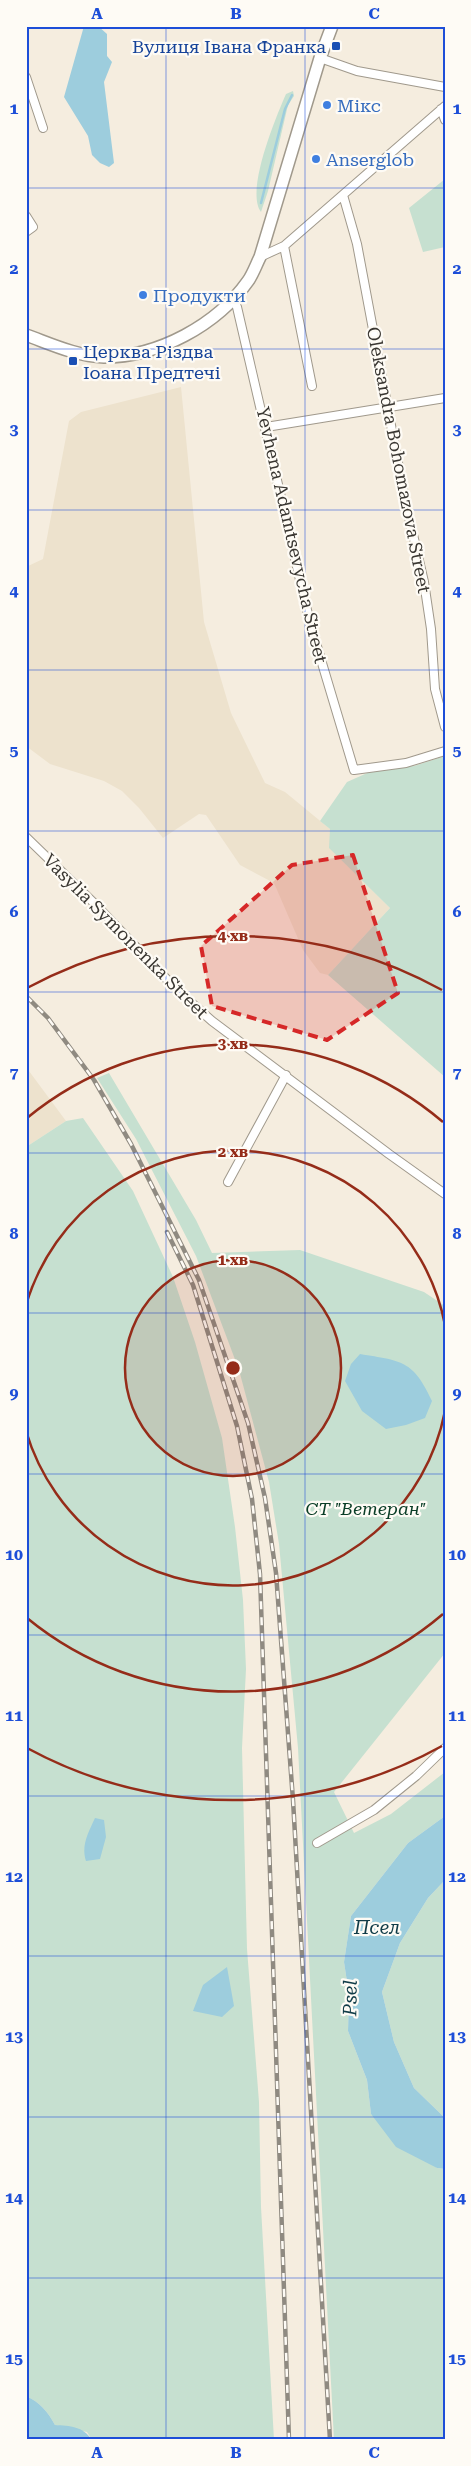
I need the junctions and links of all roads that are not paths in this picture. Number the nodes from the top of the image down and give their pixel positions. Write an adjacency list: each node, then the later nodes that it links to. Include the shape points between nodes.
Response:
1 (332, 26): 2 (main road)
2 (320, 58): 4 (street, via 357,71); 12 (main road)
3 (26, 77): 7 (street)
4 (445, 86)
5 (443, 107): 6 (street); 8 (street)
6 (445, 120)
7 (43, 128)
8 (343, 195): 11 (street); 17 (street, Oleksandra Bohomazova Street, via 357,244)
9 (26, 216): 10 (street, via 33,227)
10 (26, 232)
11 (284, 246): 12 (street); 15 (street)
12 (260, 257): 13 (main road, via 249,280)
13 (233, 299): 14 (main road, via 189,335 150,351 104,356 82,354); 18 (street, Yevhena Adamtsevycha Street)
14 (26, 335)
15 (312, 386)
16 (445, 398): 17 (street)
17 (387, 408): 18 (street); 19 (street, Oleksandra Bohomazova Street, via 424,582 435,689)
18 (266, 427): 20 (street, Yevhena Adamtsevycha Street, via 310,623 354,770 406,763)
19 (445, 727)
20 (445, 751)
21 (26, 837): 22 (street, Vasylia Symonenka Street, via 177,990 212,1021)
22 (286, 1075): 23 (street); 24 (street, Vasylia Symonenka Street)
23 (228, 1182)
24 (445, 1194)
25 (445, 1748): 26 (street, via 374,1810)
26 (317, 1843)

